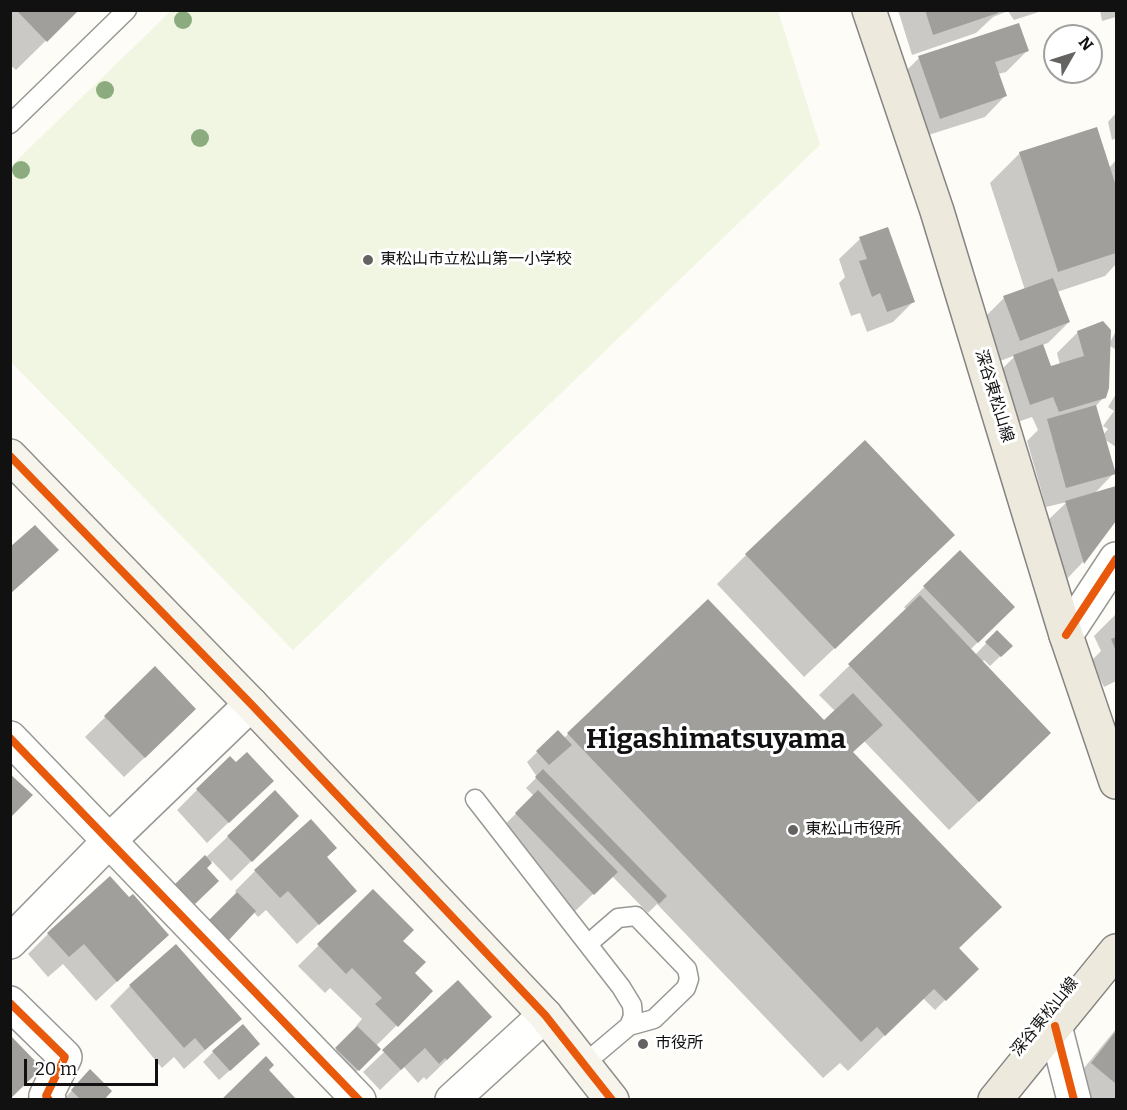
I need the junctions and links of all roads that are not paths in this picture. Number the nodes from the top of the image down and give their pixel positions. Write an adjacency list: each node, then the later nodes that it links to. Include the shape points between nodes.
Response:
1 (127, 10): 3 (lane)
2 (869, 10): 6 (main road, 深谷東松山線, via 937,211)
3 (10, 124)
4 (14, 466): 7 (street)
5 (1116, 559): 6 (street)
6 (1066, 634): 9 (main road, 深谷東松山線)
7 (251, 704): 11 (street); 16 (street)
8 (10, 738): 11 (street)
9 (1116, 782)
10 (476, 800): 13 (lane)
11 (109, 841): 12 (street); 21 (street)
12 (10, 942)
13 (588, 944): 17 (lane, via 628,997 633,1016); 17 (lane, via 618,918 636,916 687,969 686,988 654,1019)
14 (1116, 951): 18 (main road, 深谷東松山線)
15 (10, 1003): 20 (street, via 64,1057)
16 (545, 1015): 19 (street); 22 (street)
17 (628, 1026): 19 (lane)
18 (1054, 1026): 24 (main road, 深谷東松山線); 25 (street)
19 (584, 1064): 23 (street)
20 (46, 1098)
21 (359, 1100)
22 (452, 1100)
23 (612, 1100)
24 (995, 1100)
25 (1074, 1100)

